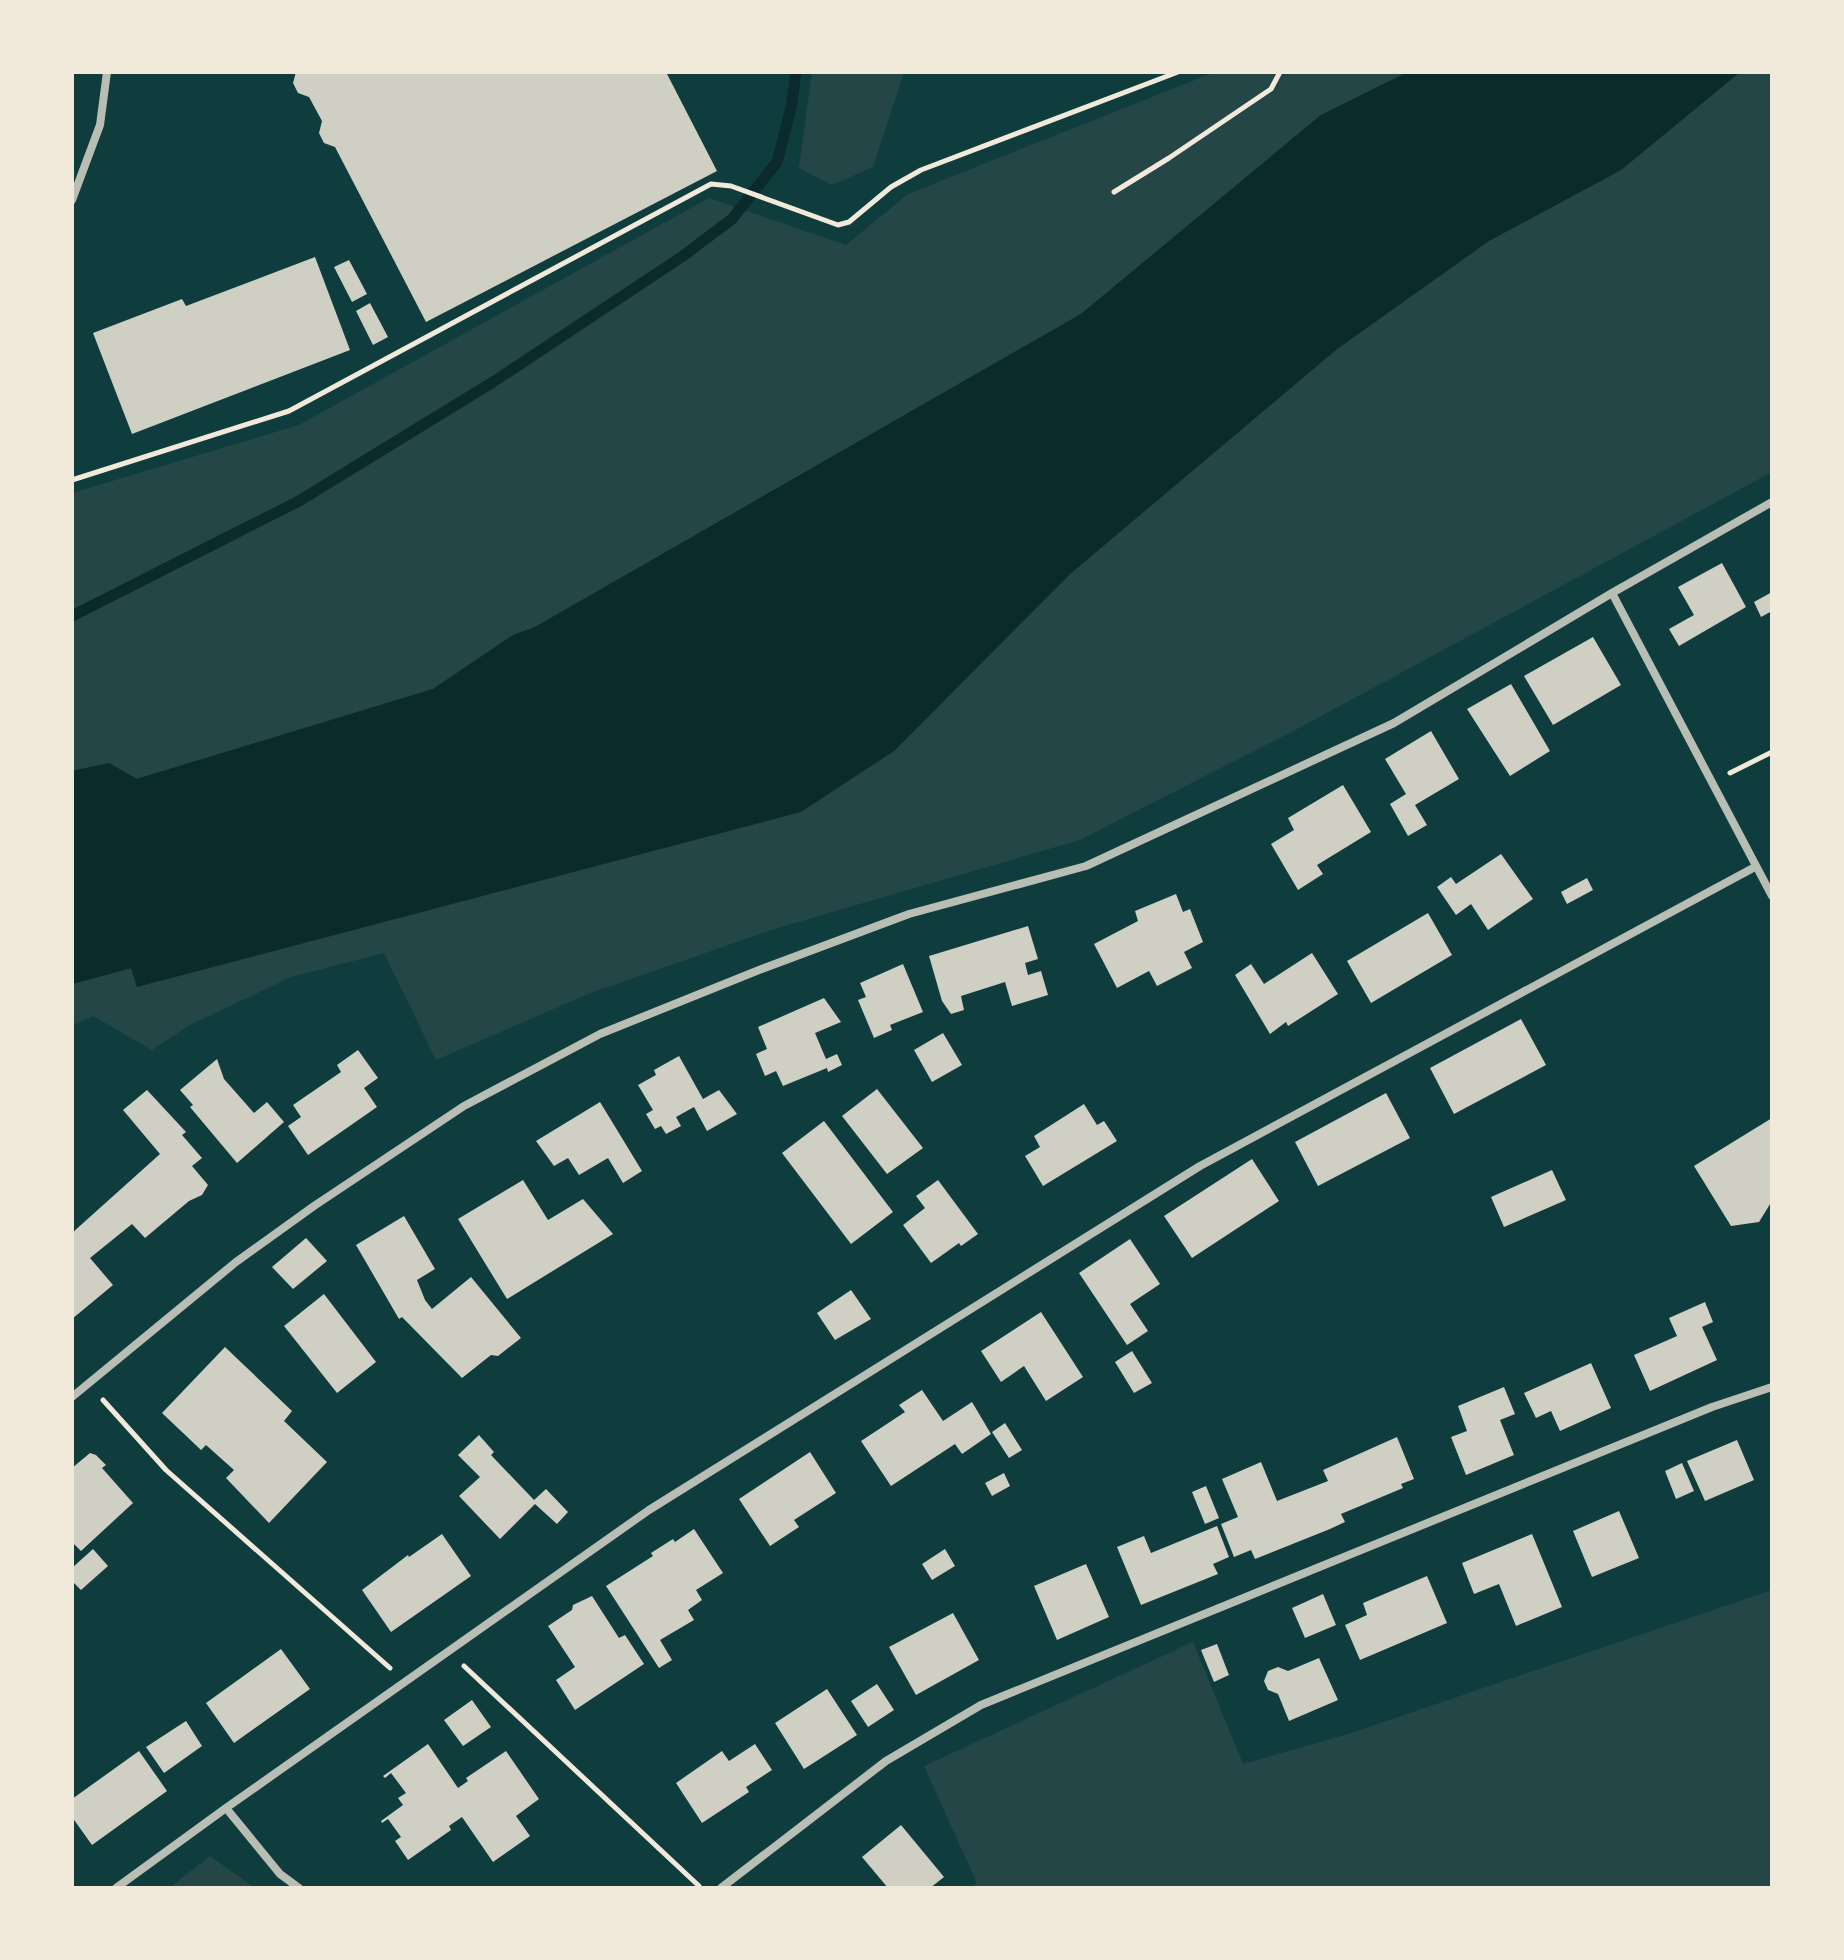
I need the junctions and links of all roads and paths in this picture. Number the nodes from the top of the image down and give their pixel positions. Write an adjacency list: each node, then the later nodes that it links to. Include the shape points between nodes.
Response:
1 (107, 72): 5 (street, via 100,125)
2 (1178, 72): 6 (path, via 921,170 838,225 731,186 711,184 289,411)
3 (1280, 72): 4 (path, via 1271,89)
4 (1114, 192)
5 (72, 200)
6 (72, 480)
7 (1772, 502): 8 (street)
8 (1612, 593): 10 (street); 13 (street, via 1394,723 1086,866 909,914 600,1034 464,1106 314,1206 236,1262)
9 (1772, 752): 10 (path)
10 (1711, 782): 11 (street)
11 (1755, 867): 12 (street); 16 (street, via 1200,1166 649,1510)
12 (1772, 896)
13 (88, 1383): 15 (street); 17 (path, via 166,1470)
14 (1772, 1387): 22 (street, via 981,1705 886,1761)
15 (72, 1397)
16 (448, 1652): 17 (street); 21 (path)
17 (406, 1682): 18 (street)
18 (226, 1808): 19 (street); 20 (street, via 280,1874)
19 (116, 1888)
20 (299, 1888)
21 (701, 1888)
22 (721, 1888)

